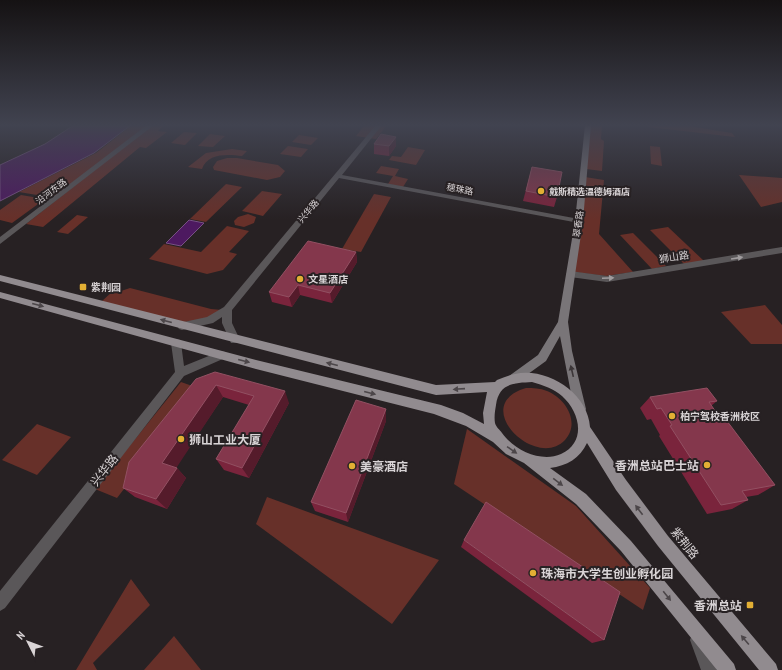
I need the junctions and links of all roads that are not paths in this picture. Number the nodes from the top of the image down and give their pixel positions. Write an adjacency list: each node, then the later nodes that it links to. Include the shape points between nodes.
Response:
1 (111, 156): 6 (street, 沿河东路)
2 (353, 156): 4 (street, 兴华路)
3 (585, 156): 5 (main road, 翠香路)
4 (337, 176): 5 (street, 穗珠路); 11 (street, 兴华路)
5 (579, 221): 8 (main road, 翠香路)
6 (0, 242)
7 (782, 250): 8 (street, 狮山路, one-way to 7, via 607,279)
8 (570, 274): 12 (main road, 翠香路)
9 (0, 278): 13 (main road, one-way to 9)
10 (0, 295): 15 (main road, one-way to 15)
11 (227, 309): 13 (street, 兴华路, via 210,320); 14 (street, via 227,323)
12 (563, 322): 18 (main road, via 542,358); 20 (main road, one-way to 12)
13 (182, 326): 14 (main road)
14 (235, 340): 19 (main road, one-way to 14, via 436,390)
15 (176, 343): 16 (main road); 17 (street)
16 (221, 355): 17 (street, 兴华路); 22 (main road, one-way to 22, via 455,415)
17 (180, 373): 24 (street, 兴华路)
18 (513, 379): 19 (main road); 20 (main road, via 535,378 558,386 571,396)
19 (498, 387): 22 (main road, via 490,397 489,408 490,425)
20 (580, 409): 21 (main road)
21 (585, 429): 23 (main road, via 582,442 574,453 560,460 544,462); 28 (main road, 紫荆路, one-way to 21, via 663,541 621,486)
22 (498, 439): 23 (main road, one-way to 23, via 511,451)
23 (527, 459): 25 (main road, one-way to 25, via 580,499 626,546)
24 (0, 603)
25 (693, 627): 26 (street); 27 (main road)
26 (709, 670)
27 (728, 670)
28 (770, 670)

